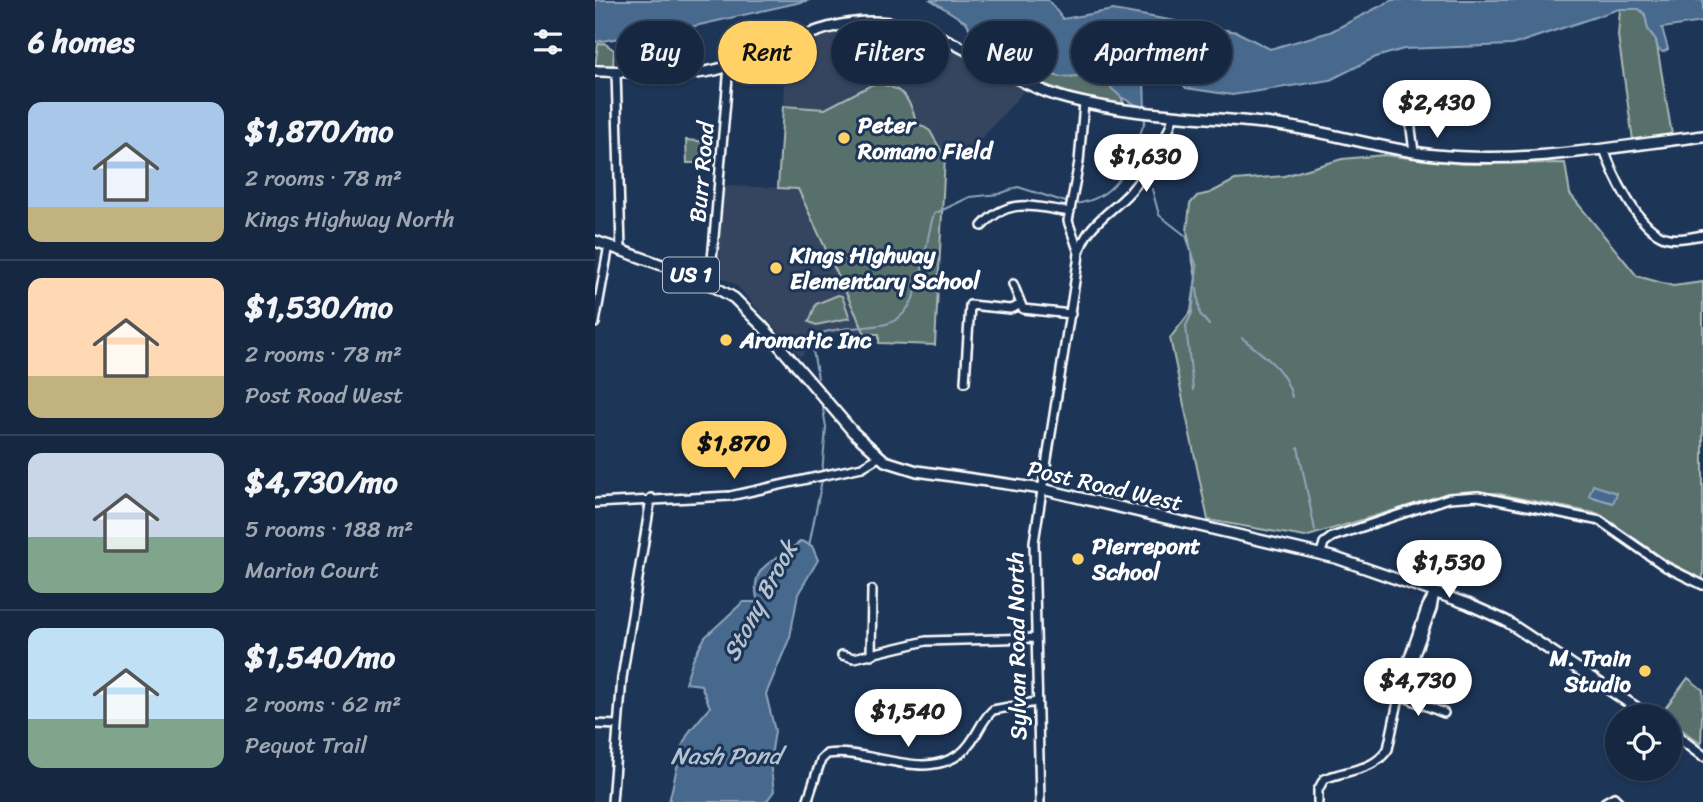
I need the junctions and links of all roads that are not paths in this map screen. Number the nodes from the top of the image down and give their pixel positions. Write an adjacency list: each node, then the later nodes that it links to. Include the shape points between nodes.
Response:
1 (817, 30): 6 (main road, via 856,22 893,23 935,33 1032,86)
2 (595, 71): 3 (main road)
3 (616, 71)
4 (616, 84): 18 (street)
5 (727, 84): 20 (street, Burr Road)
6 (1084, 103): 7 (main road); 12 (street)
7 (1173, 117): 11 (main road, via 1287,126); 14 (street, via 1160,148 1135,186)
8 (1410, 121): 11 (street)
9 (1703, 136): 10 (main road)
10 (1604, 149): 11 (main road, via 1509,158); 15 (street, via 1627,197 1654,230 1677,238)
11 (1414, 152)
12 (1070, 209): 13 (street, via 1011,206 1000,209); 14 (street, via 1075,232); 19 (street, via 1069,225)
13 (982, 226)
14 (1087, 231): 19 (street)
15 (1703, 235)
16 (595, 241): 17 (main road, Post Road West / US 1)
17 (609, 245): 18 (main road, Post Road West / US 1); 24 (street)
18 (621, 250): 20 (main road, Post Road West / US 1)
19 (1079, 253): 23 (street, Sylvan Road North)
20 (710, 283): 26 (main road, Post Road West / US 1, via 753,316)
21 (1013, 284): 22 (street)
22 (1020, 305): 23 (street, via 1031,311); 25 (street, via 1010,309 970,305)
23 (1071, 314): 27 (street, Sylvan Road North)
24 (595, 323)
25 (965, 382)
26 (879, 457): 27 (main road, Post Road West / US 1, via 917,471); 28 (street, via 867,466 730,496)
27 (1042, 489): 30 (main road, Post Road West / US 1); 34 (street, Sylvan Road North, via 1034,542)
28 (651, 498): 29 (street); 42 (street)
29 (595, 503)
30 (1321, 553): 31 (street, via 1332,537 1453,497 1475,495 1600,521 1667,567); 33 (main road, Post Road West / US 1)
31 (1703, 585)
32 (872, 590): 36 (street)
33 (1435, 592): 37 (street); 39 (main road, Post Road West / US 1, via 1506,621)
34 (1035, 638): 36 (street, via 926,641); 38 (street, Sylvan Road North)
35 (842, 654): 36 (street, via 854,659)
36 (871, 654)
37 (1402, 696): 40 (street); 48 (street, via 1394,736 1382,758 1368,767 1324,779)
38 (1036, 702): 46 (street, via 993,710 968,746 944,762 918,764 873,755 827,754); 47 (street, Sylvan Road North)
39 (1631, 704)
40 (1444, 713)
41 (595, 724): 42 (street)
42 (618, 725): 45 (street)
43 (1682, 740): 44 (main road)
44 (1703, 756)
45 (612, 802)
46 (807, 802)
47 (1040, 802)
48 (1318, 802)
49 (1605, 802): 50 (street, via 1614,797)
50 (1619, 802)

